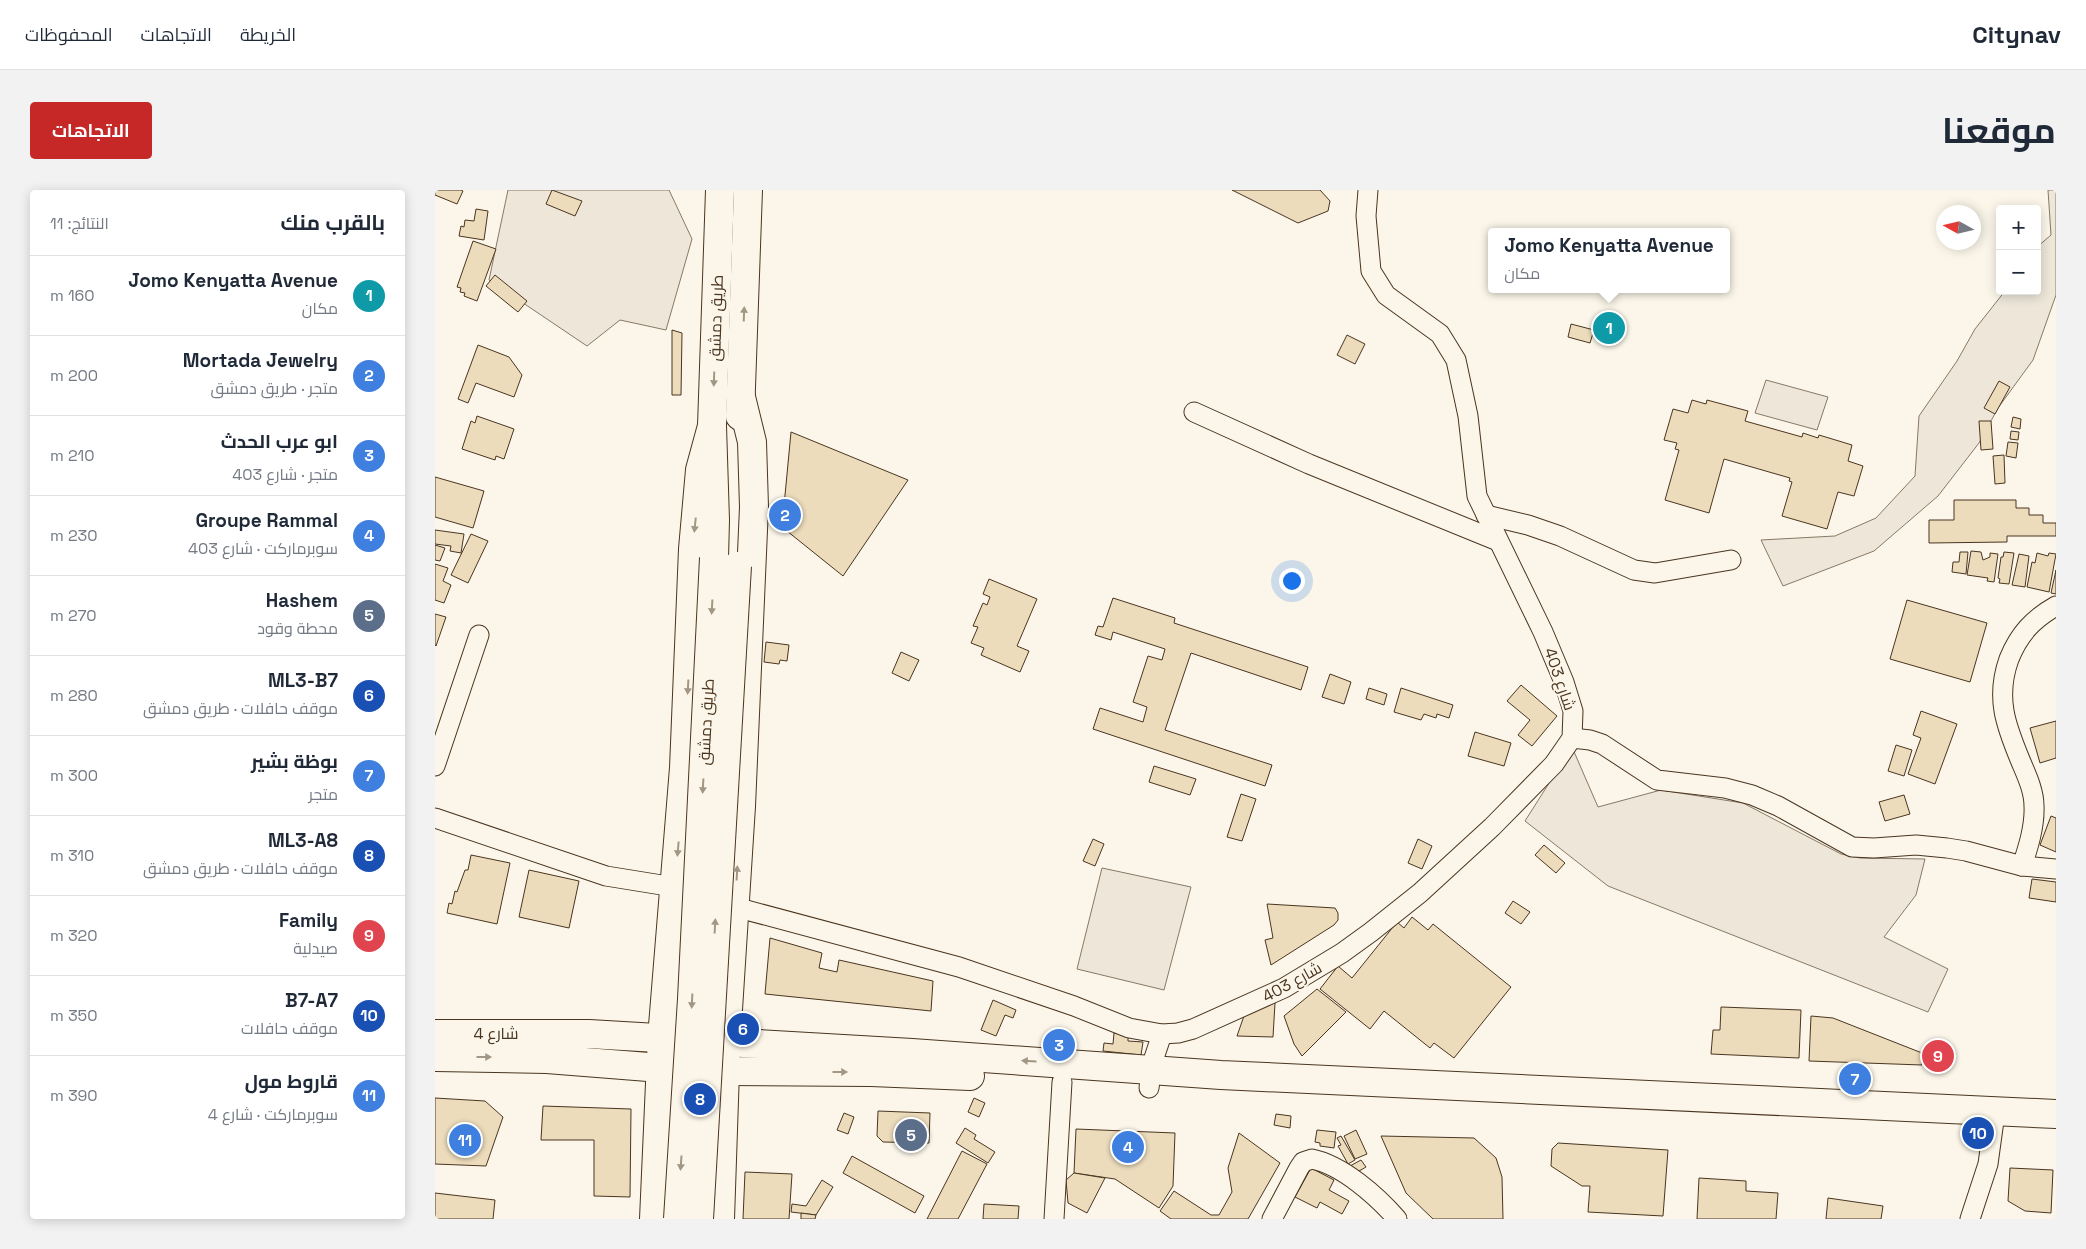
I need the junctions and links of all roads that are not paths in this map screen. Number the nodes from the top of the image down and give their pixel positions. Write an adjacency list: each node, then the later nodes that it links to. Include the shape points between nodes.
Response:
1 (715, 190): 6 (highway)
2 (720, 190): 6 (highway)
3 (748, 190): 7 (highway)
4 (756, 190): 7 (highway)
5 (1368, 190): 11 (street, شارع 403, via 1366,216 1371,271 1386,295 1440,334 1456,360 1468,416 1477,496)
6 (719, 225): 10 (highway, طريق دمشق, one-way to 10)
7 (747, 229): 8 (highway, طريق دمشق, one-way to 7)
8 (741, 397): 14 (highway, طريق دمشق); 23 (highway, one-way to 8, via 755,490 752,442)
9 (1194, 412): 12 (street, via 1309,464)
10 (712, 426): 14 (highway, طريق دمشق, via 715,520); 22 (highway, one-way to 22, via 700,470 693,549 687,712)
11 (1486, 515): 12 (street, شارع 403); 13 (street, via 1560,536 1634,570 1655,573)
12 (1498, 541): 17 (street, شارع 403, via 1565,682 1573,711)
13 (1731, 560)
14 (725, 562): 48 (highway, طريق دمشق, one-way to 48, bridge); 49 (highway, طريق دمشق, one-way to 14, bridge)
15 (2056, 606): 20 (street, via 2041,614 2022,632 2011,654 2003,683 2002,707 2031,787 2034,806)
16 (479, 635): 18 (street)
17 (1572, 738): 20 (street, via 1602,744 1657,780 1725,788 1752,795 1852,847 1915,845 1947,848); 30 (street, شارع 403, via 1554,764 1485,833 1420,893 1349,948 1268,996 1193,1029)
18 (435, 766)
19 (435, 818): 22 (street, via 606,876)
20 (2022, 866): 21 (street)
21 (2056, 869)
22 (674, 887): 24 (highway)
23 (735, 907): 25 (highway); 30 (street, شارع 403, via 959,967 1129,1028)
24 (670, 937): 25 (highway, via 681,966 694,972 714,966); 26 (highway)
25 (733, 944): 27 (highway)
26 (667, 980): 29 (highway, via 657,1004 638,1023); 31 (highway)
27 (729, 1000): 32 (highway); 33 (highway, via 741,1021 754,1032)
28 (435, 1034): 29 (highway, شارع 4)
29 (589, 1034): 31 (highway)
30 (1162, 1034): 39 (street)
31 (662, 1038): 32 (highway); 36 (highway)
32 (727, 1041): 33 (highway); 37 (highway)
33 (793, 1045): 39 (highway, one-way to 33)
34 (435, 1057): 35 (highway, one-way to 35)
35 (586, 1061): 36 (highway); 45 (highway, via 628,1074 642,1083 654,1108)
36 (661, 1068): 37 (highway); 45 (highway)
37 (726, 1071): 38 (highway); 43 (highway)
38 (791, 1072): 40 (highway, one-way to 40, via 933,1074); 43 (highway, via 743,1090 731,1104)
39 (1150, 1079): 40 (highway); 42 (highway)
40 (1062, 1082): 51 (street)
41 (2056, 1114): 42 (highway)
42 (1995, 1120): 44 (highway); 54 (street, via 1984,1179)
43 (722, 1129): 46 (highway)
44 (2056, 1131)
45 (657, 1144): 46 (highway, via 676,1126 697,1122 711,1132); 47 (highway)
46 (722, 1158): 50 (highway)
47 (653, 1219)
48 (678, 1219)
49 (699, 1219)
50 (720, 1219)
51 (1054, 1219)
52 (1272, 1219): 53 (street, via 1299,1168 1311,1159 1326,1164 1362,1186)
53 (1397, 1219)
54 (1970, 1219)

